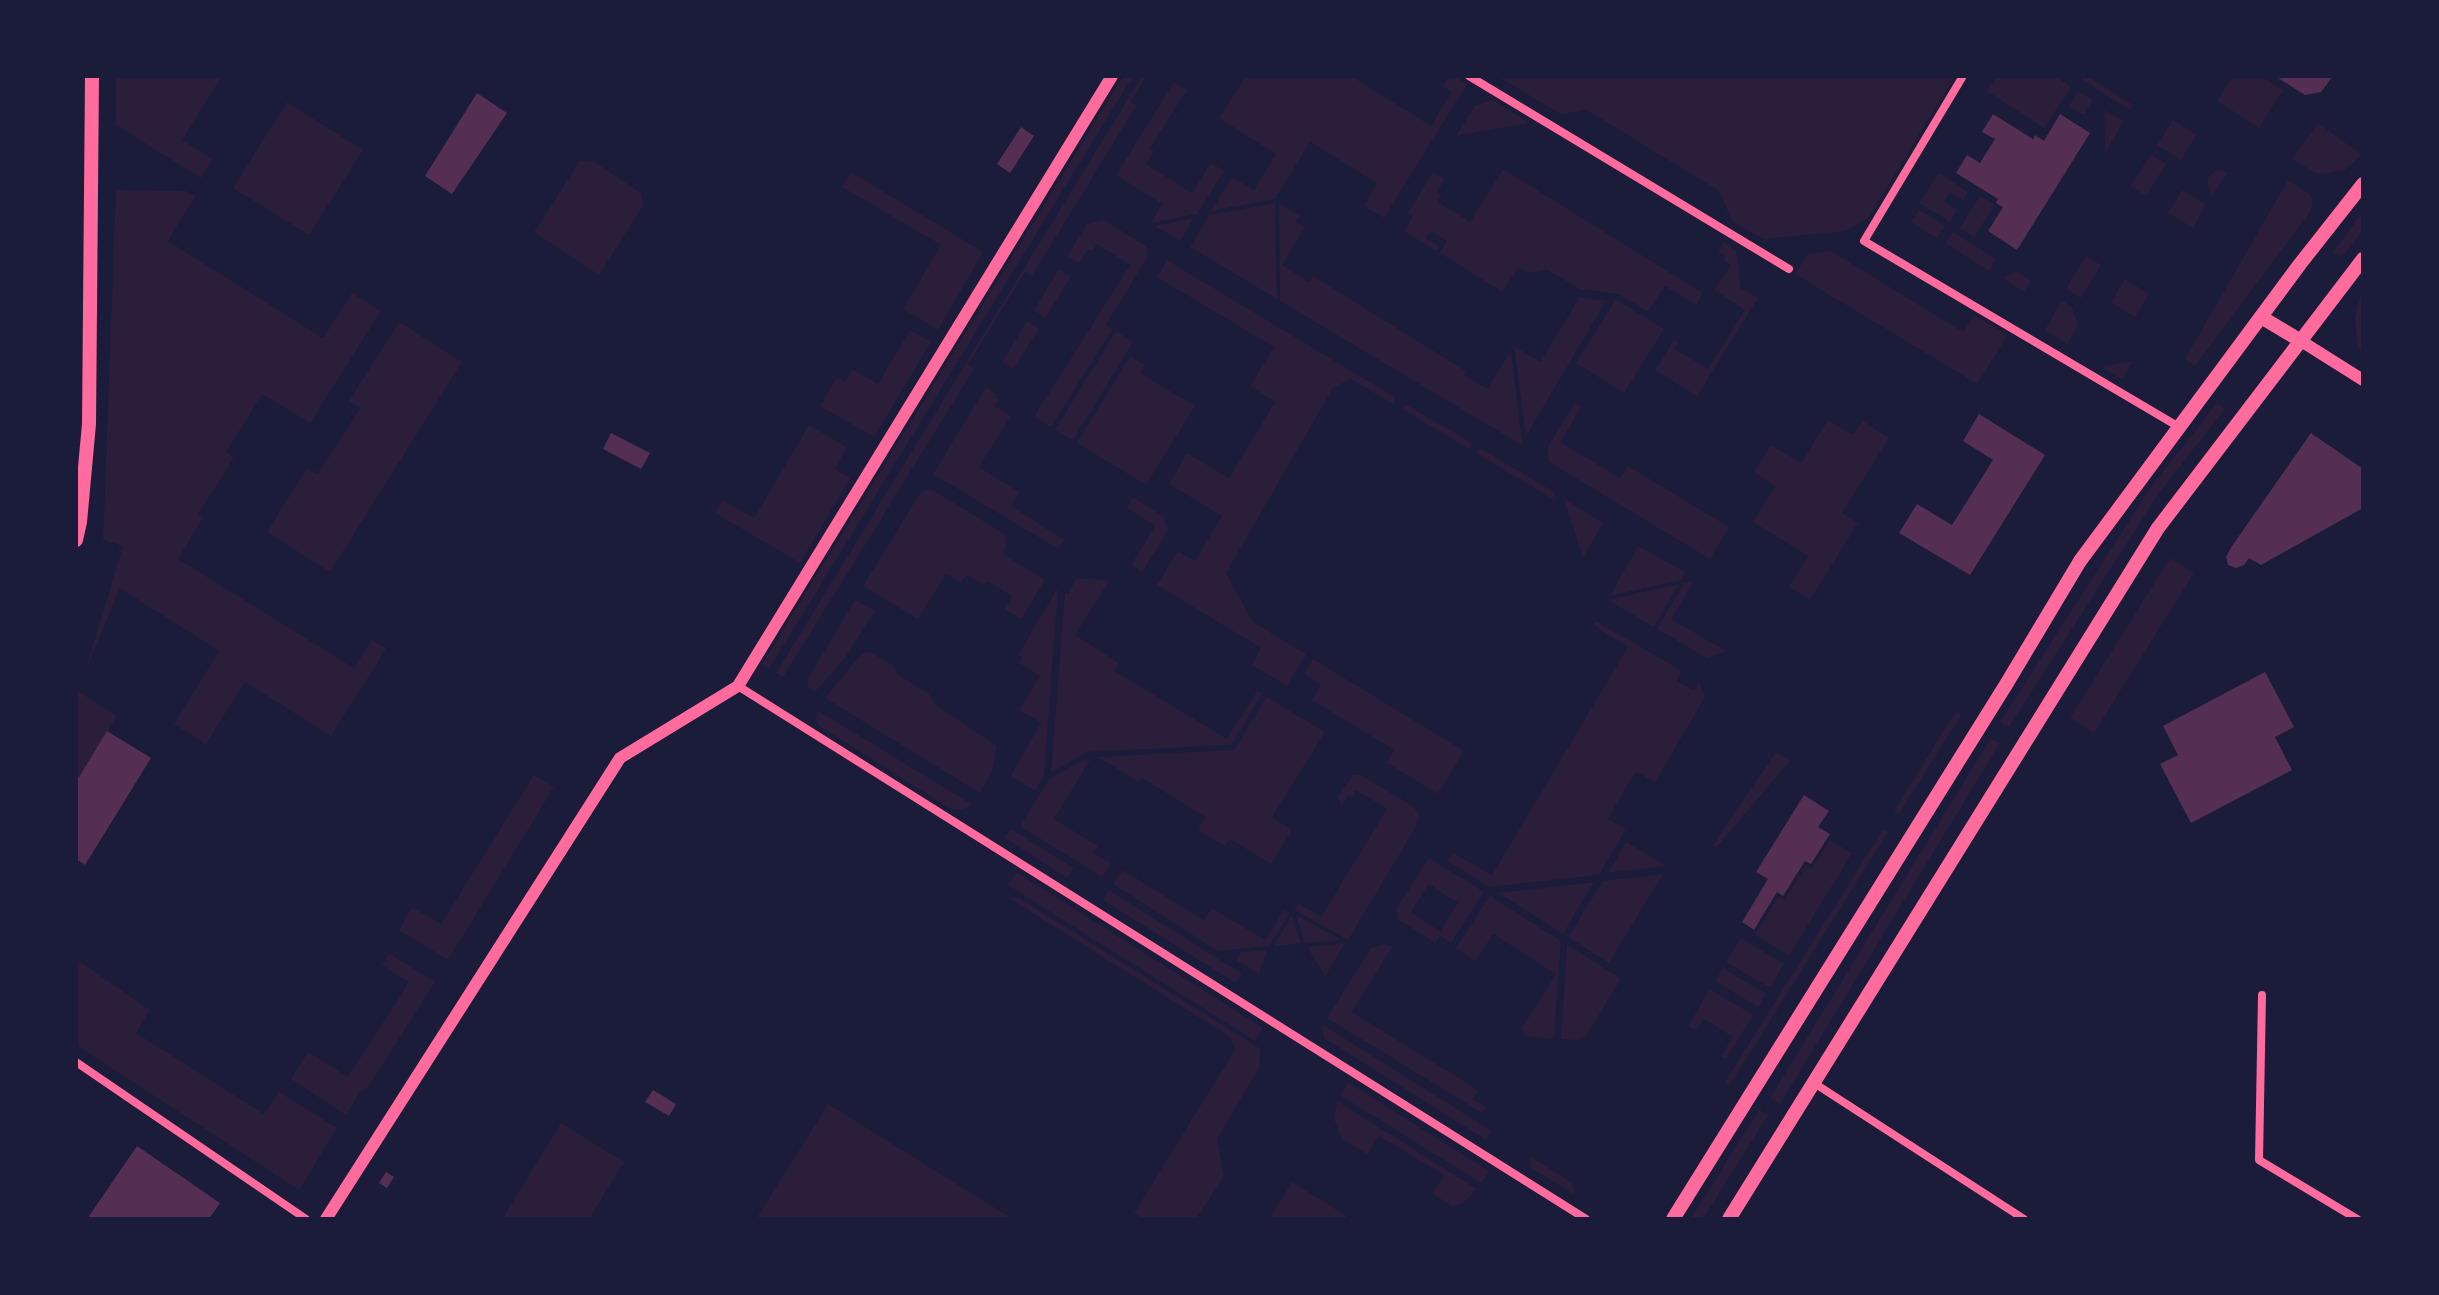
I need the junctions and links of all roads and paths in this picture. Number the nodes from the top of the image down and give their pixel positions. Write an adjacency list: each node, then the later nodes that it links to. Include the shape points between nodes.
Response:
1 (92, 76): 12 (main road, via 89,424)
2 (1112, 76): 13 (street)
3 (1469, 76): 7 (street)
4 (1963, 76): 11 (street, via 1864,241)
5 (2363, 184): 8 (main road)
6 (2363, 259): 9 (main road)
7 (1789, 269)
8 (2261, 317): 9 (main road); 11 (main road)
9 (2301, 341): 10 (street); 16 (main road, via 2158,528)
10 (2363, 380)
11 (2179, 427): 20 (main road, via 2080,561)
12 (76, 540)
13 (738, 686): 18 (street, via 620,758); 19 (street)
14 (2262, 995): 23 (street, via 2259,1160)
15 (76, 1062): 17 (street)
16 (1814, 1083): 21 (main road); 22 (street)
17 (306, 1219)
18 (326, 1219)
19 (1586, 1219)
20 (1673, 1219)
21 (1729, 1219)
22 (2024, 1219)
23 (2357, 1219)

